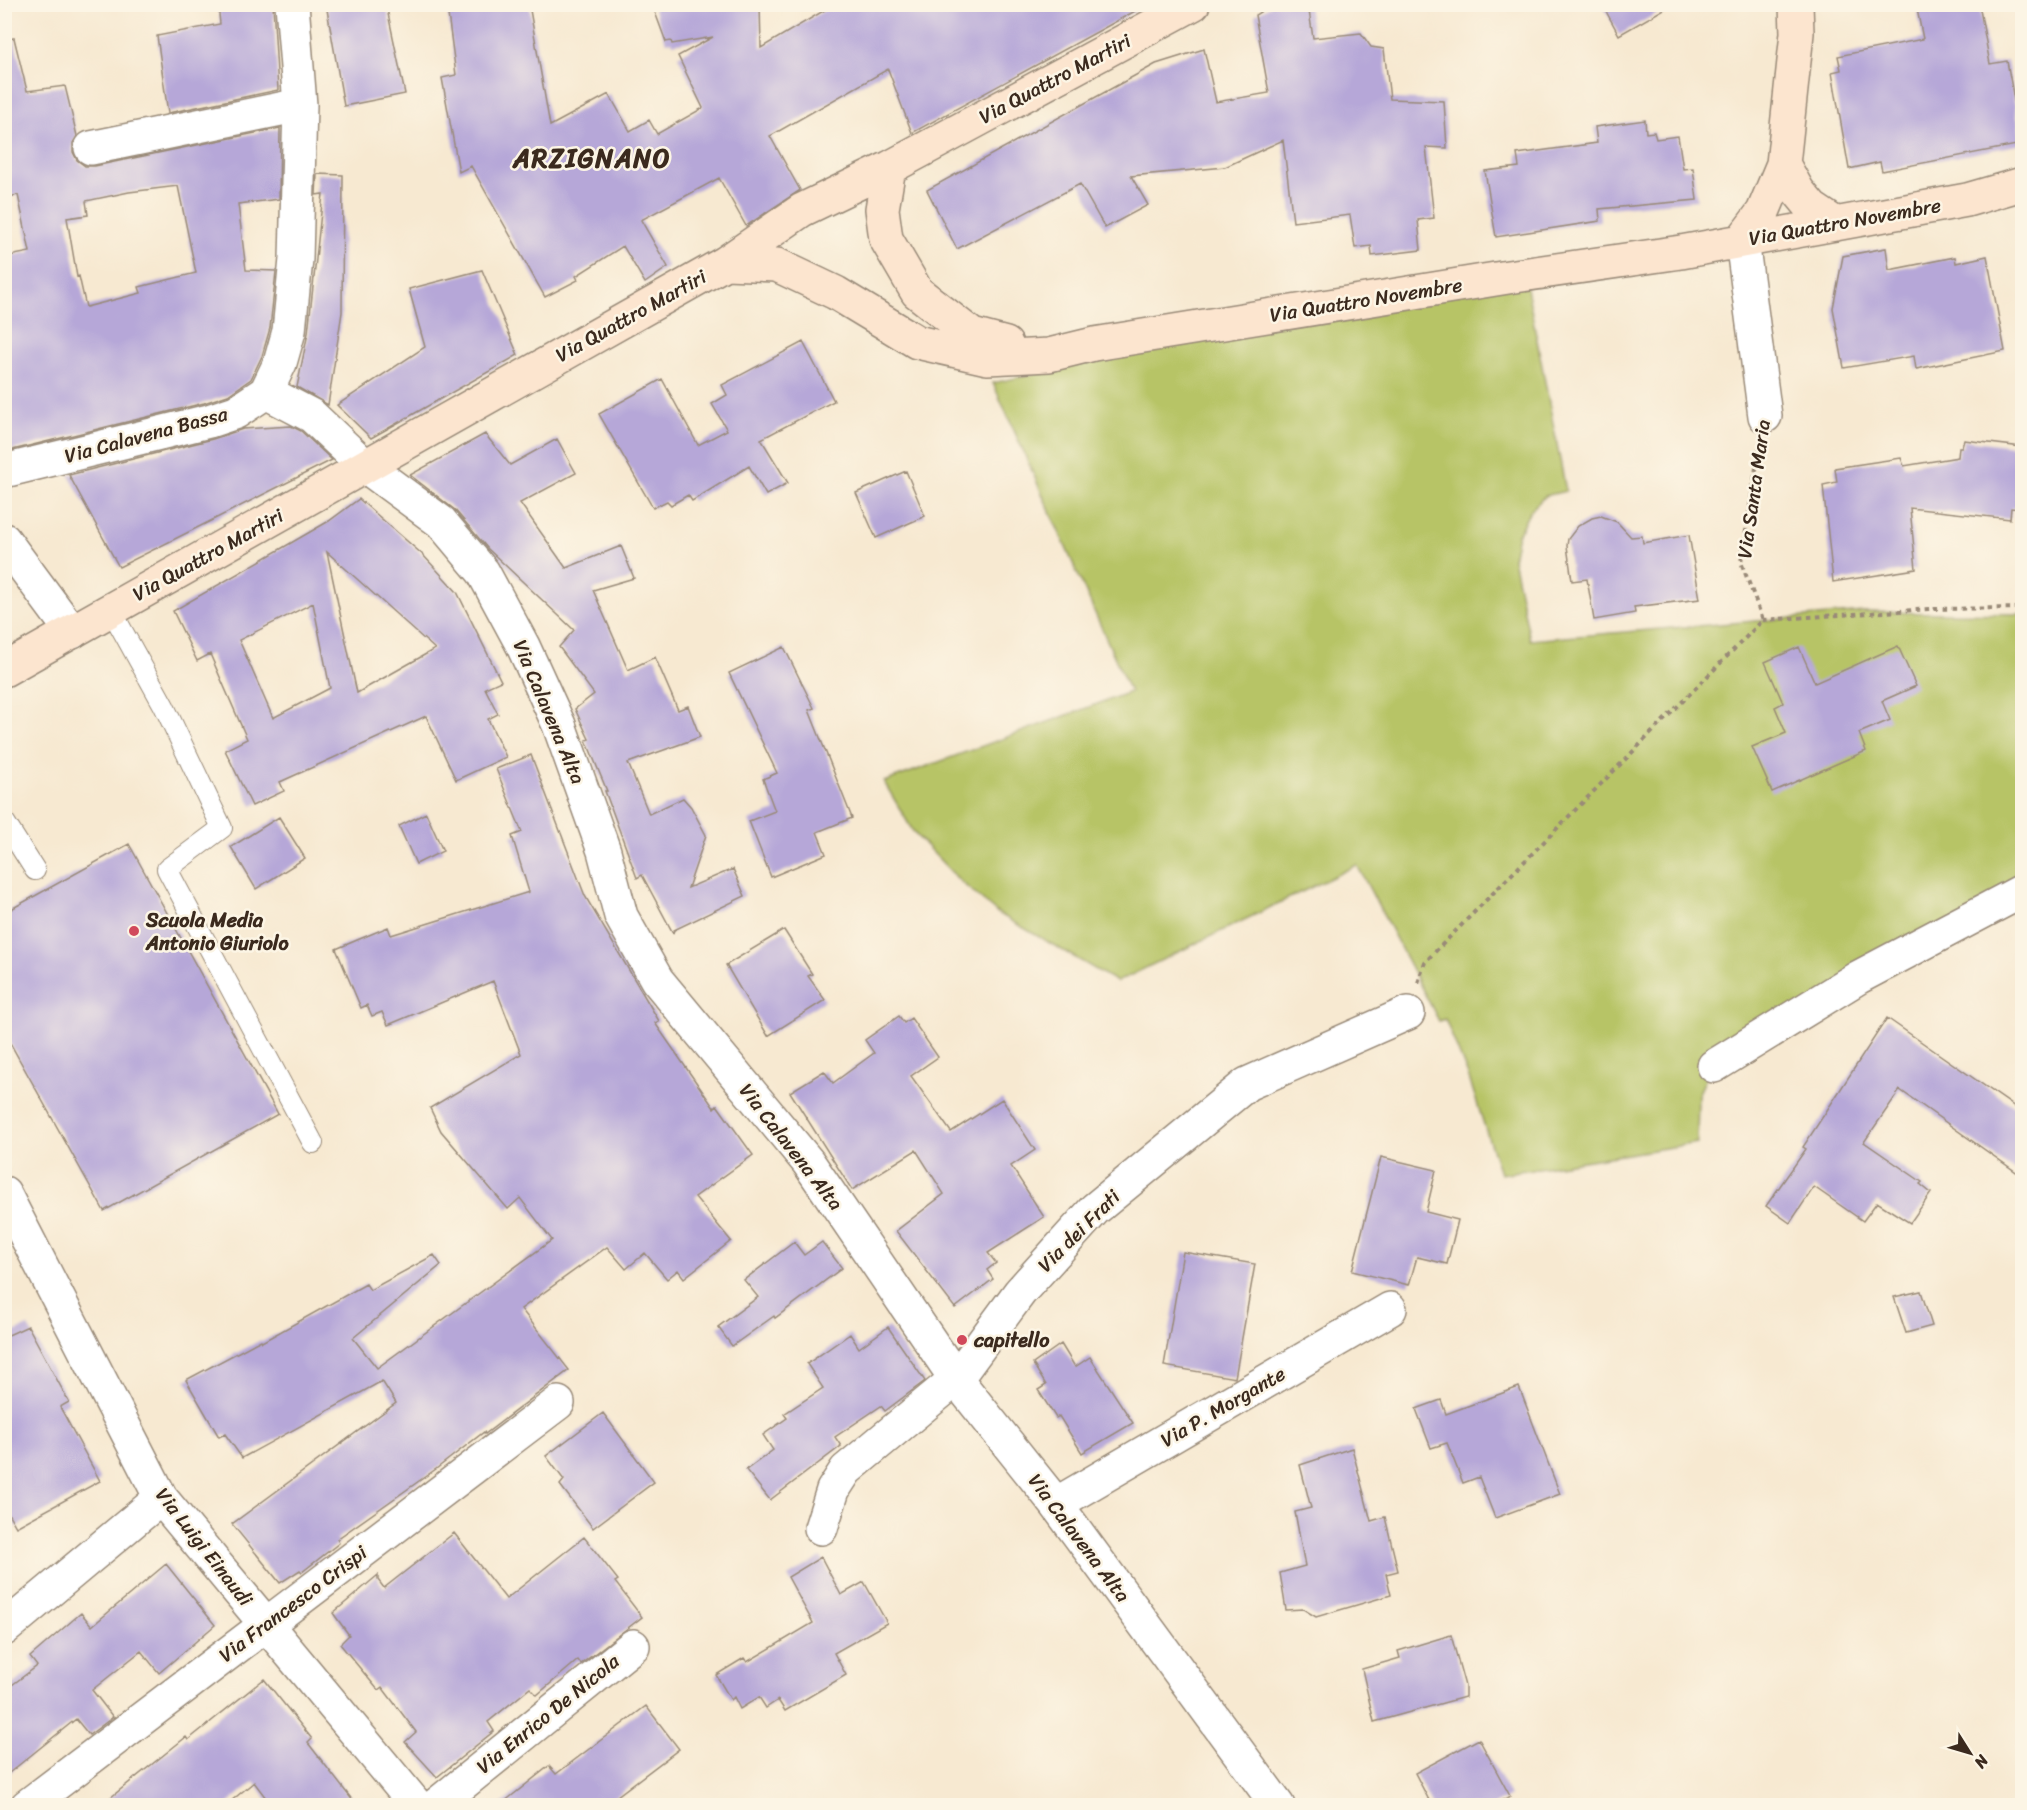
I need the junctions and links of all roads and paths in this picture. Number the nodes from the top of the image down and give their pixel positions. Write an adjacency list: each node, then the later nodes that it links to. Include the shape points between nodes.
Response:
1 (292, 4): 4 (street)
2 (1193, 4): 7 (street, Via Quattro Martiri)
3 (1796, 4): 6 (street, via 1797,33)
4 (300, 105): 5 (street); 13 (street, via 296,259 289,331)
5 (92, 148)
6 (1783, 164): 9 (street, via 1812,208); 10 (street, via 1763,212)
7 (889, 168): 11 (street, Via Quattro Martiri, via 802,210); 12 (street, via 882,208 886,239 917,292 972,335)
8 (2022, 184): 9 (street, Via Quattro Novembre, via 1967,200)
9 (1836, 224): 10 (street, Via Quattro Novembre)
10 (1742, 240): 12 (street, Via Quattro Novembre, via 1094,344); 14 (street, Via Santa Maria)
11 (725, 263): 12 (street, Via Quattro Novembre, via 777,265 836,293 917,342 987,358); 15 (street, Via Quattro Martiri)
12 (1049, 355)
13 (266, 392): 15 (street, via 312,417); 16 (street, Via Calavena Bassa, via 236,412 209,421)
14 (1765, 416): 20 (path, Via Santa Maria, via 1741,562)
15 (365, 466): 19 (street, Via Quattro Martiri); 31 (street, Via Calavena Alta, via 441,522 483,572 559,725 604,851 621,916 657,980 808,1162)
16 (4, 471)
17 (4, 540): 21 (street)
18 (2022, 608): 20 (path, via 1930,609)
19 (111, 610): 21 (street, Via Quattro Martiri); 28 (lane, via 164,706 222,828 167,869)
20 (1763, 620): 26 (path, via 1425,962)
21 (72, 632): 22 (street, Via Quattro Martiri)
22 (4, 670)
23 (4, 821): 24 (lane)
24 (35, 870)
25 (2022, 891): 27 (street, via 1859,977)
26 (1408, 1012): 31 (street, Via dei Frati, via 1247,1084 1095,1209 1020,1292)
27 (1714, 1065)
28 (313, 1143)
29 (4, 1193): 33 (street, Via Luigi Einaudi)
30 (1390, 1309): 34 (street, Via P. Morgante)
31 (956, 1379): 34 (street, Via Calavena Alta); 35 (street, Via dei Frati, via 846,1470 833,1490)
32 (558, 1403): 36 (street, Via Francesco Crispi)
33 (161, 1498): 36 (street, Via Luigi Einaudi); 37 (street)
34 (1056, 1504): 42 (street, Via Calavena Alta)
35 (821, 1528)
36 (266, 1624): 39 (street, Via Francesco Crispi); 40 (street, Via Luigi Einaudi)
37 (4, 1629)
38 (633, 1646): 41 (street, Via Enrico De Nicola)
39 (27, 1806)
40 (417, 1806)
41 (435, 1806)
42 (1278, 1806)

